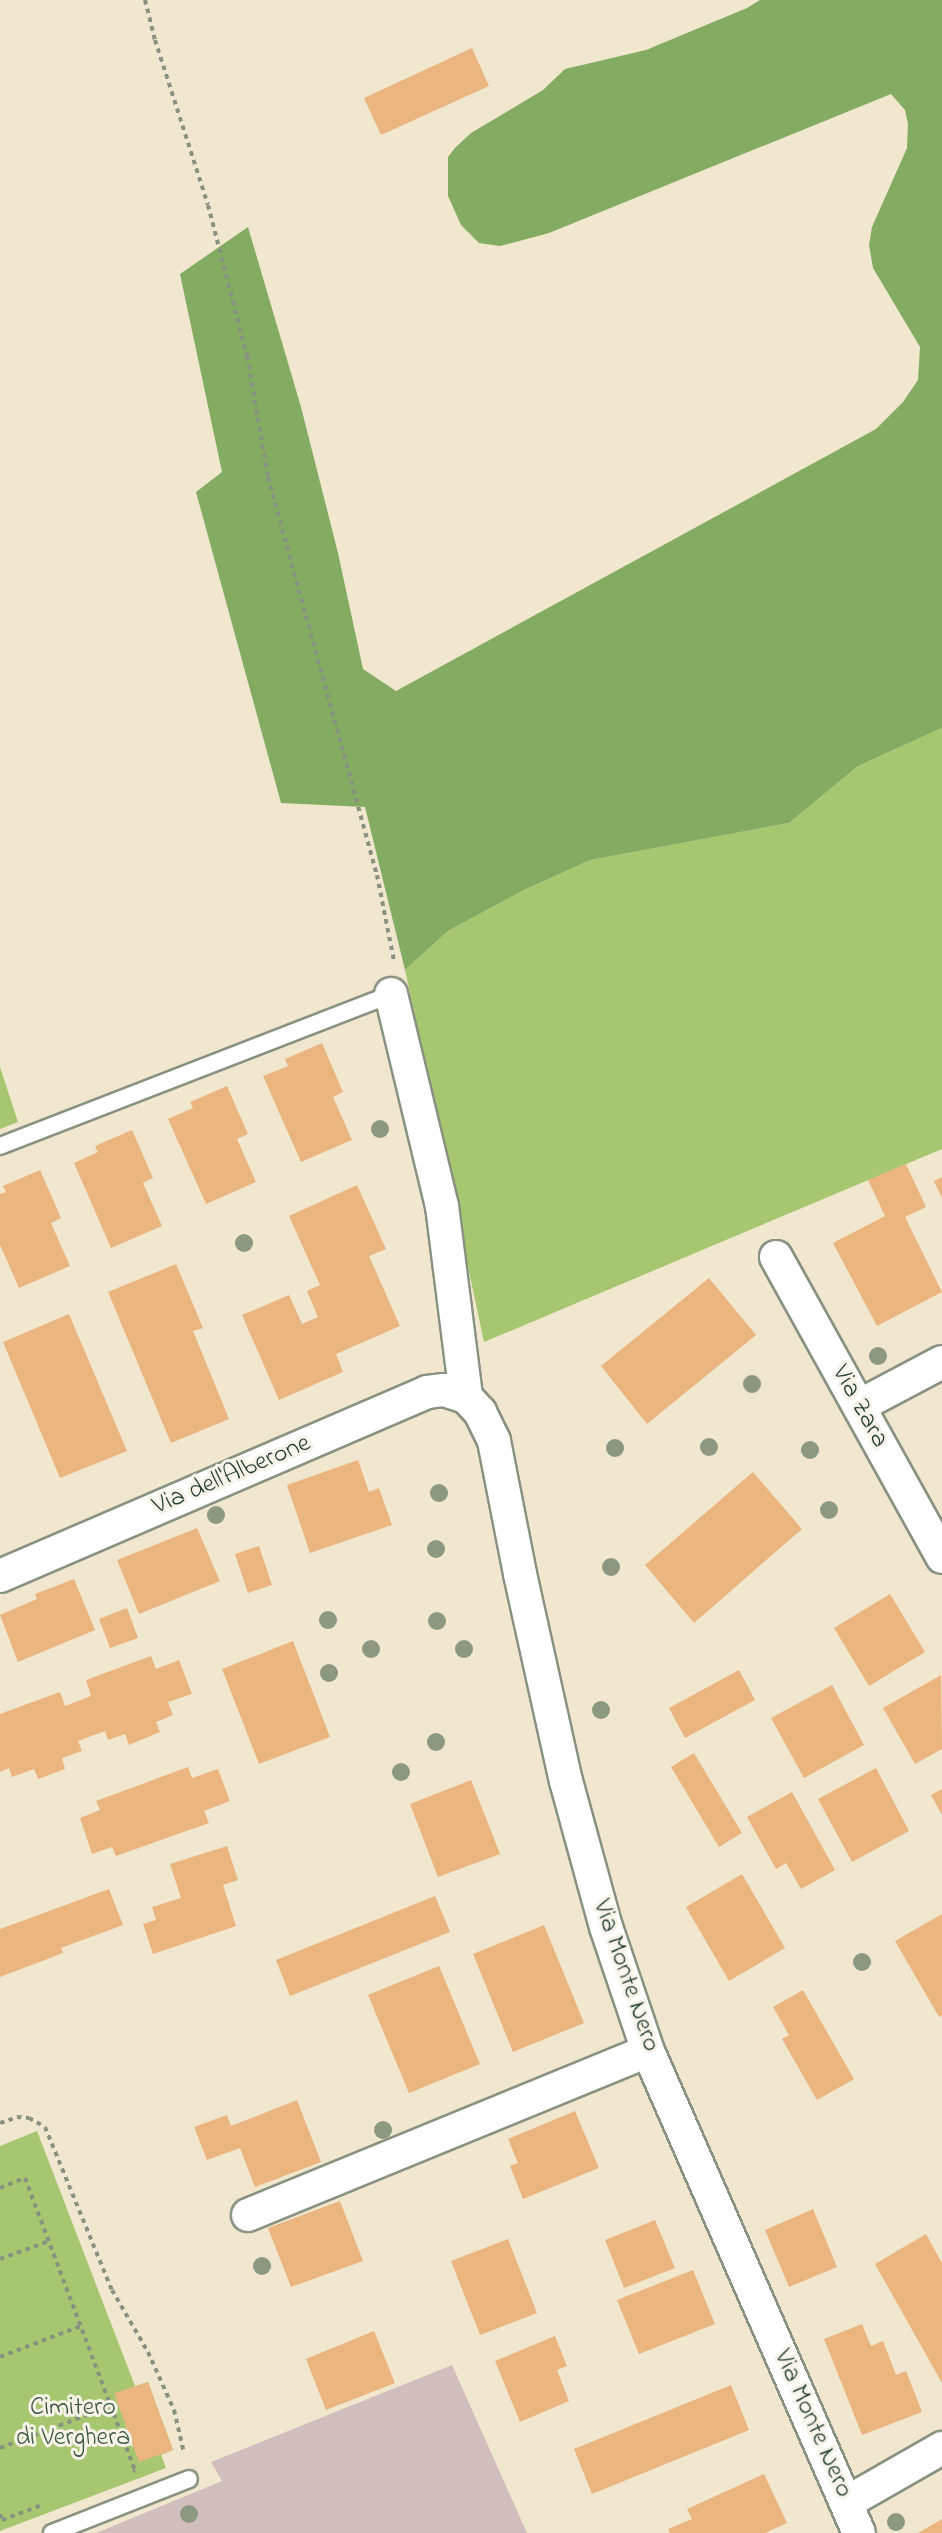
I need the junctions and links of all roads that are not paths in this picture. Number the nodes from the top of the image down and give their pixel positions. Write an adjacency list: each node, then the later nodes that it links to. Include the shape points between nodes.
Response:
1 (391, 994): 2 (lane); 5 (street, via 442,1206)
2 (0, 1146)
3 (776, 1257): 6 (street, Via Zara)
4 (942, 1362): 6 (street)
5 (466, 1397): 8 (street, Via dell'Alberone, via 444,1390 427,1392); 9 (street, Via Monte Nero, via 480,1412 494,1441 566,1781 606,1927)
6 (859, 1406): 7 (street, Via Zara)
7 (942, 1557)
8 (0, 1576)
9 (648, 2051): 10 (street); 13 (street, Via Monte Nero)
10 (248, 2215)
11 (942, 2448): 13 (street)
12 (189, 2479): 14 (lane)
13 (846, 2503): 15 (street, Via Monte Nero)
14 (52, 2533)
15 (859, 2533)

